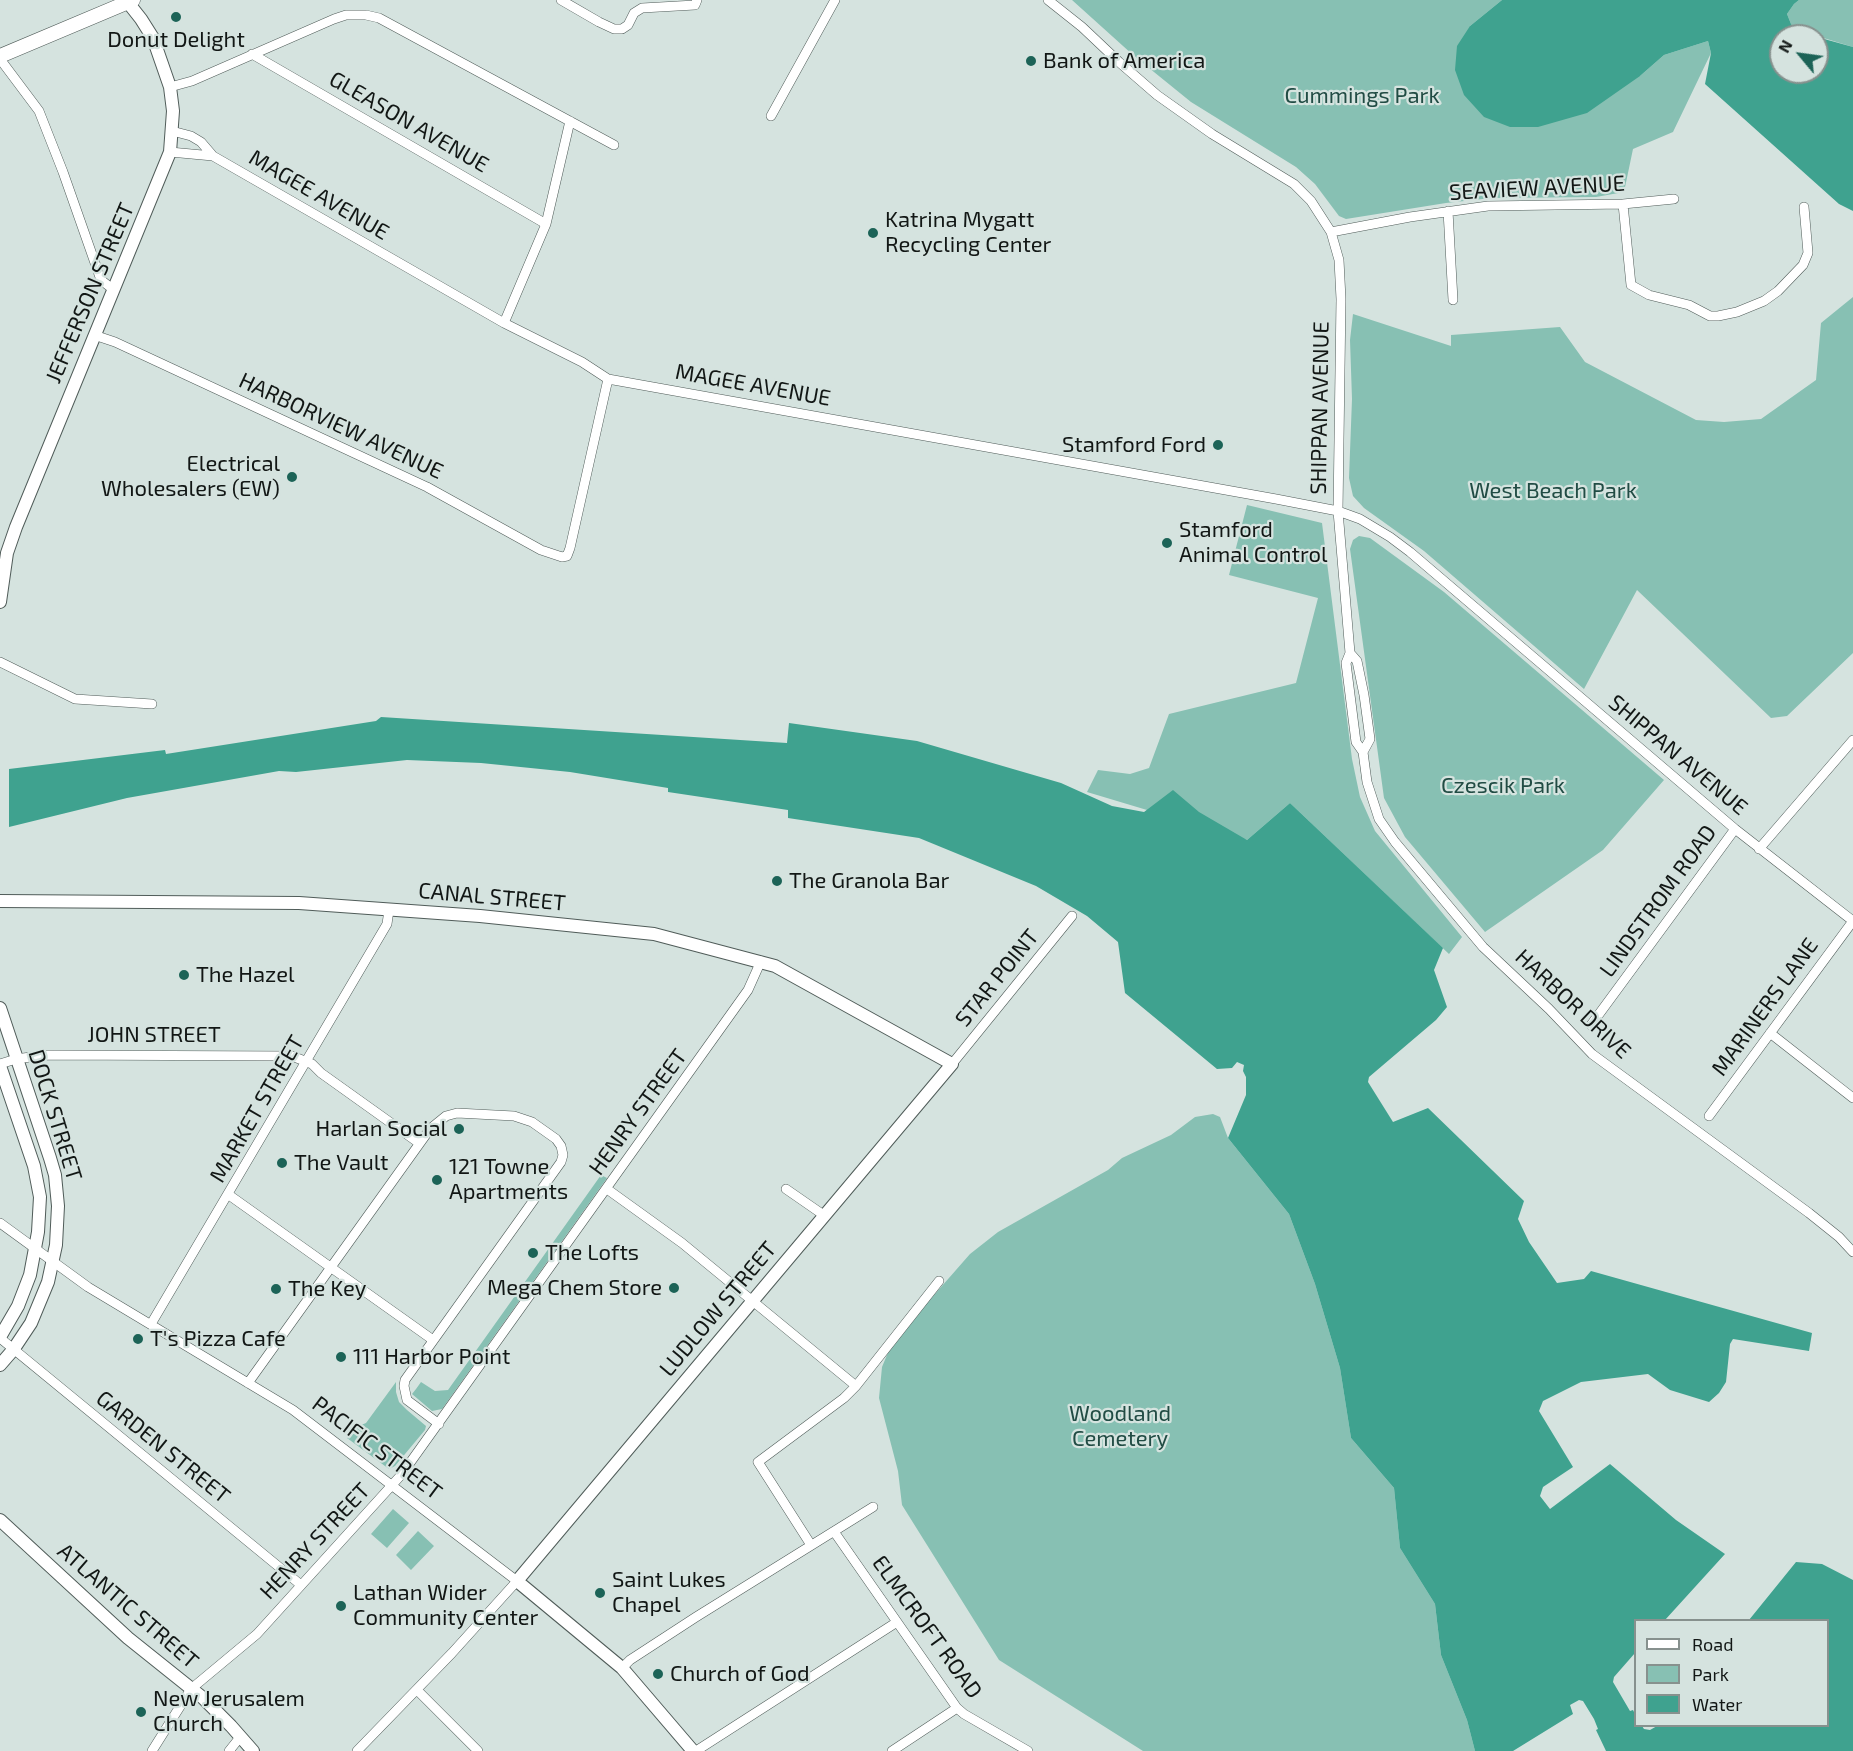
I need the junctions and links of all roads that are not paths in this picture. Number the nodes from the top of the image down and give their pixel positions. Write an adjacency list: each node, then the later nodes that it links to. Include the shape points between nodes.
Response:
1 (561, 0): 2 (street, via 599,22 622,29 642,8 695,4)
2 (698, 0)
3 (835, 0): 9 (street)
4 (1048, 0): 20 (street, SHIPPAN AVENUE, via 1157,95 1294,184 1311,201)
5 (129, 1): 7 (main road); 8 (street, JEFFERSON STREET, via 153,38)
6 (252, 54): 8 (street); 10 (street, via 334,19 373,16); 19 (street, GLEASON AVENUE)
7 (0, 57): 21 (street, via 39,111 101,280)
8 (170, 87): 11 (street, JEFFERSON STREET)
9 (771, 116)
10 (570, 121): 12 (street); 19 (street)
11 (172, 131): 13 (street, JEFFERSON STREET); 14 (street, MAGEE AVENUE, via 201,142)
12 (614, 145)
13 (170, 152): 14 (street, MAGEE AVENUE); 21 (street, JEFFERSON STREET)
14 (213, 156): 23 (street, MAGEE AVENUE)
15 (1674, 200): 16 (street, SEAVIEW AVENUE)
16 (1623, 204): 17 (street, via 1631,285 1710,316 1737,312 1764,301 1803,265 1808,253); 18 (street, SEAVIEW AVENUE, via 1523,204)
17 (1804, 207)
18 (1448, 211): 20 (street, SEAVIEW AVENUE); 22 (street)
19 (546, 224): 23 (street)
20 (1331, 232): 26 (street, SHIPPAN AVENUE, via 1341,299)
21 (114, 290): 24 (street, JEFFERSON STREET)
22 (1453, 300)
23 (504, 323): 25 (street, MAGEE AVENUE)
24 (94, 335): 25 (street, HARBORVIEW AVENUE, via 427,487 541,550 562,557 567,556); 27 (street, JEFFERSON STREET, via 16,527 7,553)
25 (608, 379): 26 (street, MAGEE AVENUE)
26 (1338, 511): 28 (street, HARBOR DRIVE); 34 (street, SHIPPAN AVENUE, via 1360,519 1410,552)
27 (0, 602)
28 (1350, 652): 32 (street, HARBOR DRIVE, via 1346,663 1350,698 1356,742); 32 (street, HARBOR DRIVE, via 1357,661 1366,706 1370,740)
29 (0, 662): 30 (street, via 75,699)
30 (152, 704)
31 (1853, 740): 33 (street)
32 (1363, 752): 57 (street, HARBOR DRIVE, via 1379,819 1483,947 1592,1054 1809,1213)
33 (1849, 752): 35 (street)
34 (1735, 829): 35 (street, SHIPPAN AVENUE); 42 (street, LINDSTROM ROAD)
35 (1760, 849): 39 (street, SHIPPAN AVENUE)
36 (0, 901): 37 (street, CANAL STREET, via 290,903)
37 (389, 910): 40 (street, CANAL STREET, via 633,931); 45 (street, MARKET STREET, via 387,924)
38 (1072, 916): 46 (street, STAR POINT)
39 (1853, 921): 43 (street, MARINERS LANE)
40 (761, 961): 46 (street, CANAL STREET); 51 (street, HENRY STREET, via 748,990)
41 (0, 1008): 44 (street, DOCK STREET)
42 (1591, 1025)
43 (1770, 1033): 48 (street); 49 (street, MARINERS LANE)
44 (16, 1059): 45 (street, JOHN STREET, via 108,1054 286,1056); 47 (street, JOHN STREET); 58 (street, DOCK STREET, via 55,1175 58,1206)
45 (308, 1061): 50 (street); 53 (street, MARKET STREET)
46 (952, 1064): 54 (street, LUDLOW STREET)
47 (0, 1065): 56 (street, DOCK STREET, via 38,1183 40,1218)
48 (1853, 1098)
49 (1709, 1116)
50 (419, 1143): 59 (street); 64 (street, via 447,1116 514,1116 532,1122 556,1139 563,1155)
51 (607, 1189): 61 (street); 69 (street, HENRY STREET)
52 (786, 1189): 54 (street)
53 (229, 1195): 59 (street); 62 (street, MARKET STREET)
54 (825, 1216): 61 (street, LUDLOW STREET)
55 (0, 1223): 56 (street, PACIFIC STREET)
56 (36, 1249): 58 (street, PACIFIC STREET); 63 (street, DOCK STREET, via 23,1295)
57 (1853, 1252)
58 (54, 1263): 62 (street, PACIFIC STREET); 65 (street, DOCK STREET, via 35,1315)
59 (330, 1267): 64 (street); 67 (street)
60 (939, 1281): 68 (street)
61 (753, 1301): 68 (street); 75 (street, LUDLOW STREET)
62 (151, 1324): 67 (street, PACIFIC STREET)
63 (0, 1338): 65 (street, GARDEN STREET)
64 (433, 1340): 69 (street, via 408,1373 404,1386 407,1400)
65 (13, 1350): 66 (street, DOCK STREET); 76 (street, GARDEN STREET)
66 (0, 1365)
67 (248, 1383): 70 (street, PACIFIC STREET, via 315,1426)
68 (856, 1386): 74 (street, via 758,1462)
69 (439, 1424): 70 (street, HENRY STREET)
70 (393, 1485): 75 (street, PACIFIC STREET); 76 (street, HENRY STREET)
71 (873, 1507): 73 (street)
72 (0, 1520): 79 (street, ATLANTIC STREET, via 99,1612)
73 (835, 1533): 74 (street); 77 (street, ELMCROFT ROAD)
74 (812, 1545): 78 (street)
75 (517, 1581): 78 (street, PACIFIC STREET); 80 (street)
76 (301, 1585): 79 (street, HENRY STREET, via 249,1641)
77 (897, 1622): 81 (street, ELMCROFT ROAD); 88 (street)
78 (622, 1668): 88 (street, PACIFIC STREET)
79 (191, 1689): 82 (street, ATLANTIC STREET); 83 (street, HENRY STREET)
80 (417, 1690): 86 (street); 87 (street)
81 (957, 1708): 89 (street); 90 (street, ELMCROFT ROAD)
82 (241, 1736): 84 (street); 85 (street, ATLANTIC STREET)
83 (152, 1751)
84 (229, 1751)
85 (253, 1751)
86 (357, 1751)
87 (478, 1751)
88 (695, 1751)
89 (892, 1751)
90 (1028, 1751)

